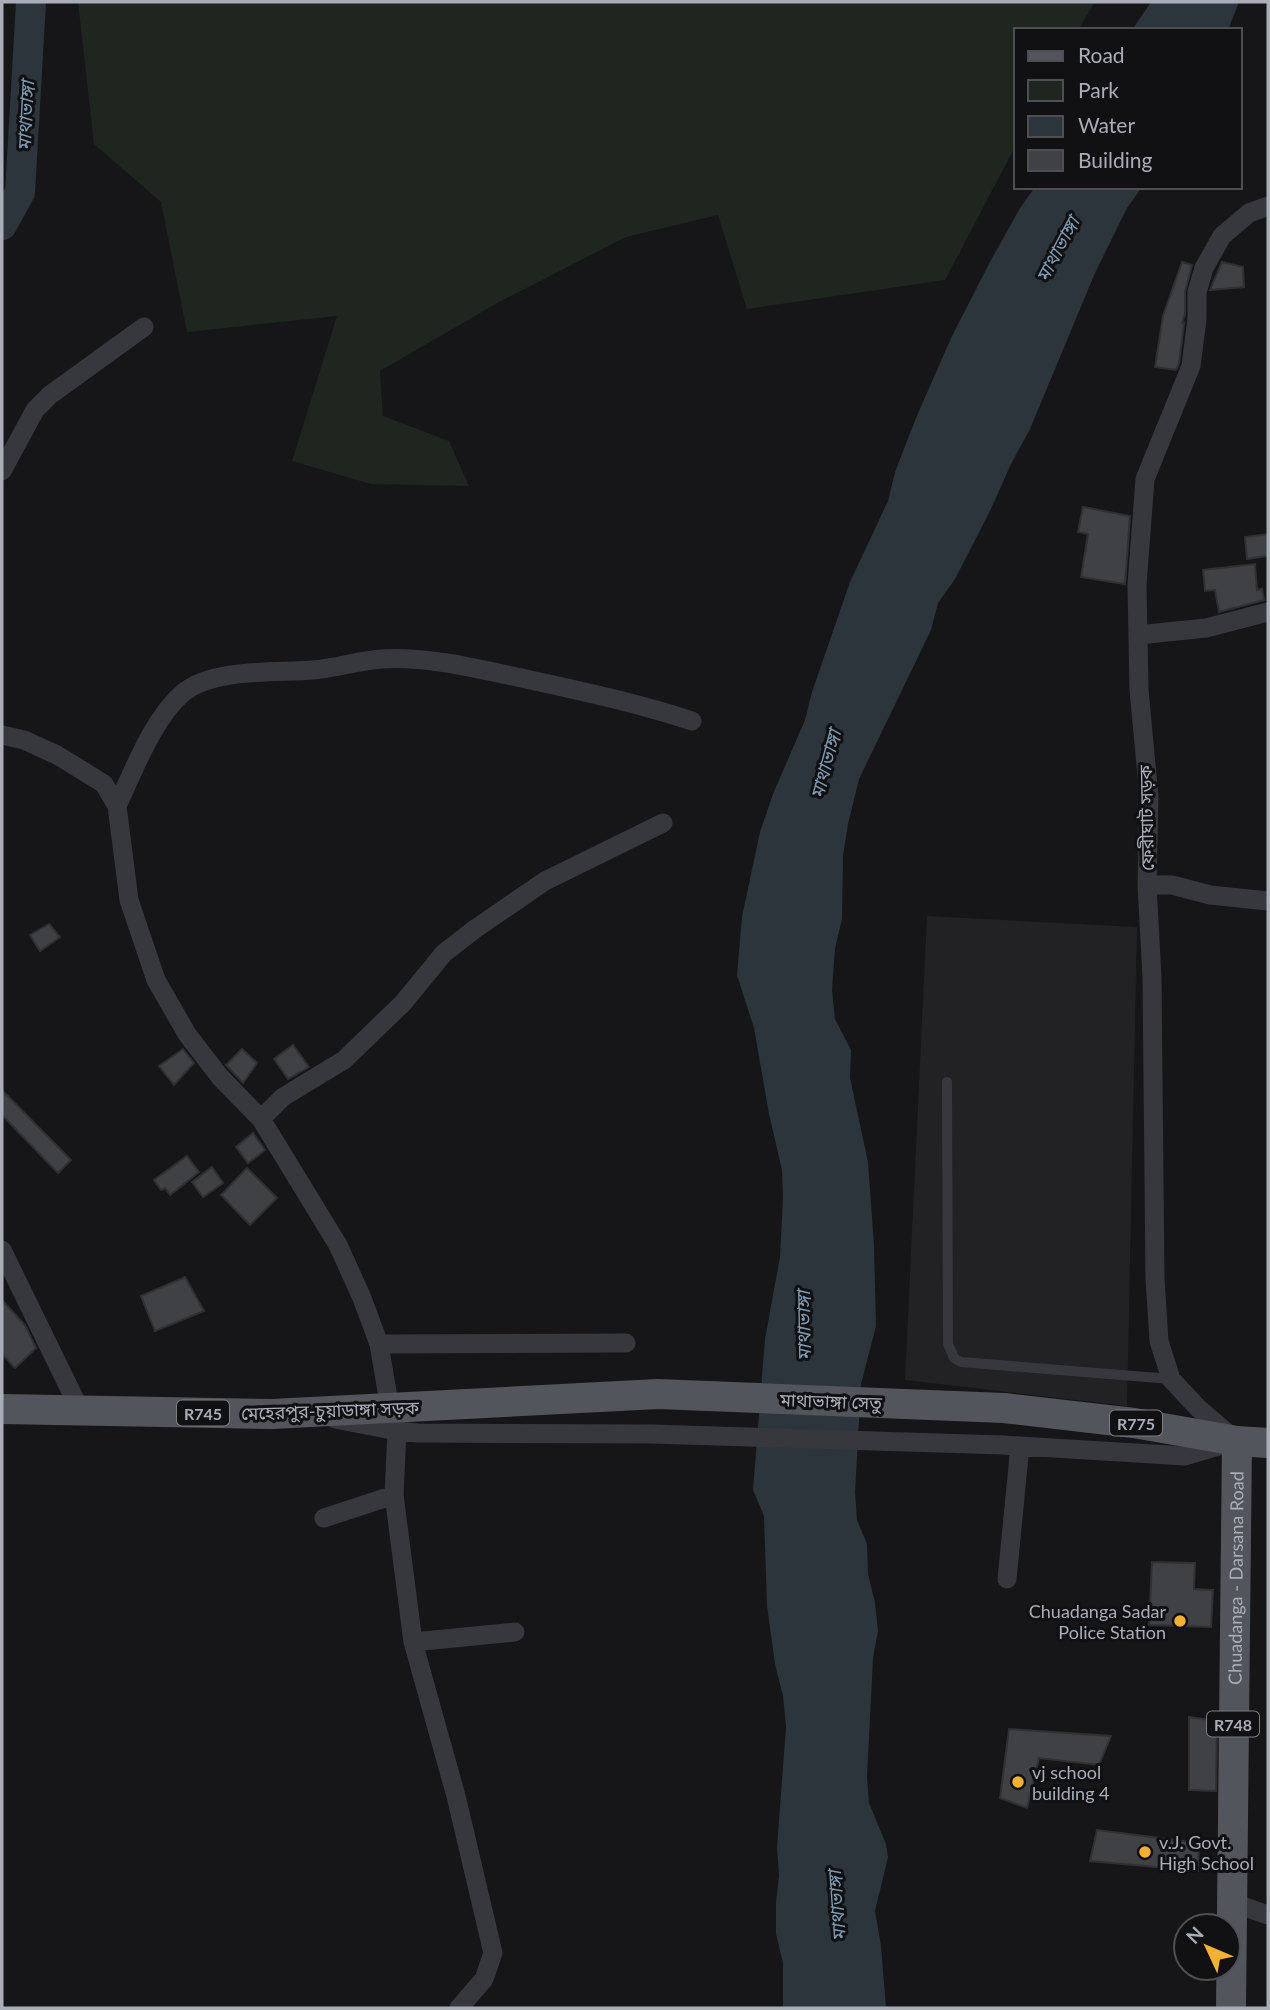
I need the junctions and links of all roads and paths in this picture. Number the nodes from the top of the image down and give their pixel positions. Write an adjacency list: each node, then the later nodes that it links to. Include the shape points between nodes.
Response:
1 (1268, 206): 5 (street, ফেরীঘাট সড়ক, via 1249,213 1222,236 1204,268 1197,292 1191,366 1144,479)
2 (144, 327): 3 (street, via 35,410)
3 (2, 471)
4 (1268, 612): 5 (street, via 1206,628)
5 (1138, 635): 10 (street, ফেরীঘাট সড়ক, via 1149,797)
6 (692, 721): 8 (street, via 621,699 417,660 381,659 313,670 240,674 203,682 169,707)
7 (2, 735): 8 (street, via 57,755 104,784)
8 (117, 806): 13 (street, via 129,900 156,981 187,1034)
9 (663, 824): 13 (street, via 545,881 475,929 444,953 403,1003 344,1060 283,1097)
10 (1147, 885): 11 (street); 17 (street, ফেরীঘাট সড়ক, via 1155,1279 1159,1341)
11 (1268, 901)
12 (947, 1082): 17 (lane, via 948,1343 954,1358)
13 (261, 1119): 16 (street, via 338,1245)
14 (2, 1250): 20 (street)
15 (626, 1343): 16 (street)
16 (379, 1344): 21 (street)
17 (1171, 1380): 22 (street, ফেরীঘাট সড়ক)
18 (658, 1394): 21 (main road, মেহেরপুর-চুয়াডাঙ্গা সড়ক / R745); 22 (main road, মাথাভাঙ্গা সেতু / R775, via 1004,1408)
19 (2, 1409): 20 (main road, মেহেরপুর-চুয়াডাঙ্গা সড়ক / R745)
20 (80, 1410): 21 (main road, মেহেরপুর-চুয়াডাঙ্গা সড়ক / R745, via 300,1413)
21 (393, 1420): 24 (street); 25 (street)
22 (1237, 1441): 23 (main road, R775); 24 (street, via 1185,1455); 30 (main road, Chuadanga - Darsana Road / R748)
23 (1268, 1443)
24 (1011, 1446): 27 (street)
25 (394, 1495): 26 (street); 29 (street)
26 (324, 1518)
27 (1007, 1578)
28 (515, 1632): 29 (street)
29 (413, 1642): 32 (street, via 493,1954 484,1979)
30 (1231, 1902): 31 (street); 33 (main road, Chuadanga - Darsana Road / R748)
31 (1268, 1915)
32 (459, 2008)
33 (1231, 2008)

